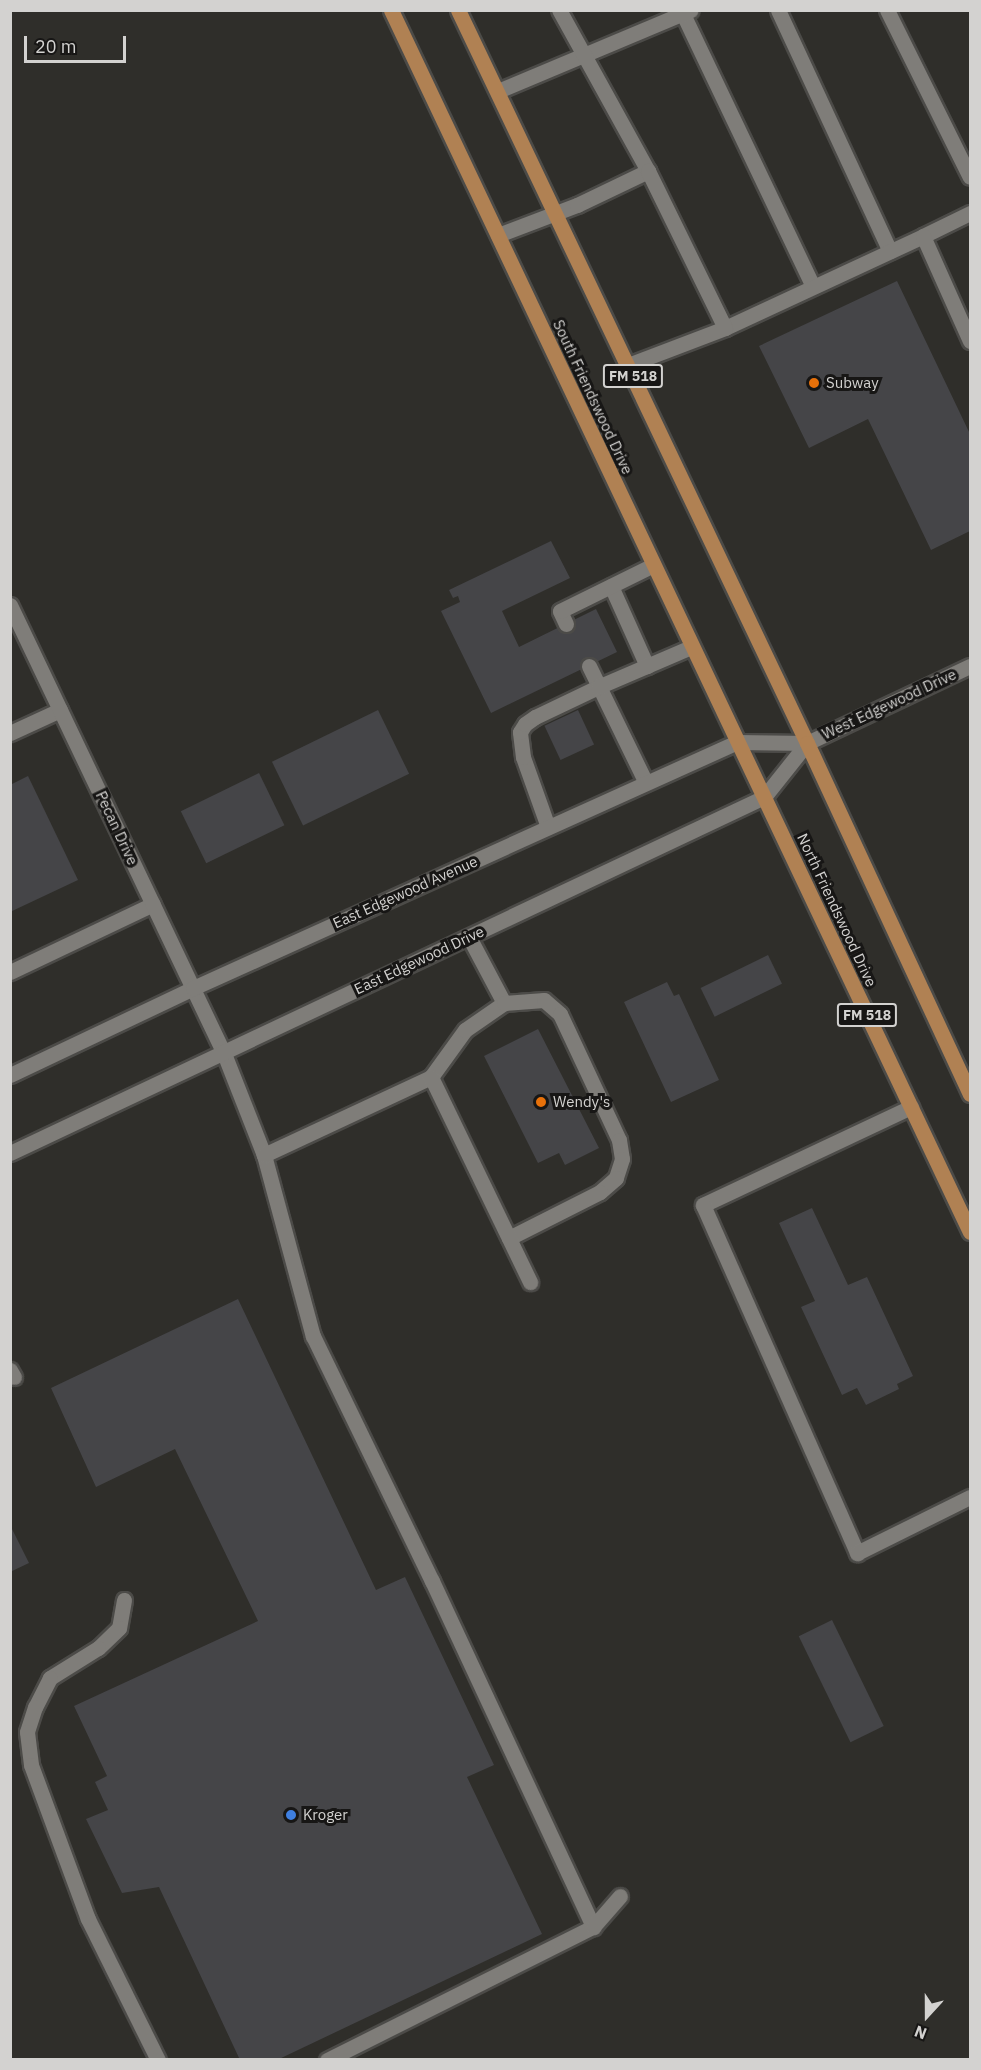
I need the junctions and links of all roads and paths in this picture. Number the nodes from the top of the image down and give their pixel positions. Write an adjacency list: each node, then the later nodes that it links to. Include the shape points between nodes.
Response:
1 (391, 10): 13 (main road, South Friendswood Drive / FM 518)
2 (458, 10): 8 (main road, FM 518)
3 (560, 10): 7 (main road)
4 (778, 10): 15 (main road)
5 (887, 10): 10 (main road)
6 (687, 12): 7 (main road); 16 (main road)
7 (586, 57): 8 (main road); 9 (main road)
8 (498, 91): 12 (main road, FM 518)
9 (648, 171): 12 (main road); 17 (main road)
10 (970, 177)
11 (970, 213): 14 (main road)
12 (555, 214): 13 (main road); 19 (main road, FM 518)
13 (498, 235): 20 (main road, South Friendswood Drive / FM 518)
14 (923, 236): 15 (main road); 18 (main road)
15 (890, 251): 16 (main road)
16 (813, 287): 17 (main road)
17 (725, 328): 19 (main road)
18 (970, 341)
19 (628, 365): 32 (main road, FM 518)
20 (653, 565): 21 (main road); 24 (main road, South Friendswood Drive / FM 518)
21 (611, 586): 23 (main road, via 560,611); 26 (main road)
22 (10, 605): 29 (main road, Pecan Drive)
23 (566, 624)
24 (691, 647): 26 (main road); 31 (main road, South Friendswood Drive / FM 518)
25 (589, 666): 28 (main road)
26 (648, 666): 28 (main road)
27 (970, 666): 32 (main road, West Edgewood Drive)
28 (598, 687): 33 (main road); 35 (main road, via 535,717 520,732 524,757)
29 (60, 710): 30 (main road); 36 (main road, Pecan Drive)
30 (10, 733)
31 (737, 742): 32 (main road, East Edgewood Avenue); 33 (main road, East Edgewood Avenue); 34 (main road, South Friendswood Drive / FM 518)
32 (807, 743): 34 (main road, East Edgewood Drive); 44 (main road, FM 518)
33 (646, 783): 35 (main road, East Edgewood Avenue)
34 (764, 797): 37 (main road, East Edgewood Drive); 45 (main road, North Friendswood Drive / FM 518)
35 (548, 827): 39 (main road, East Edgewood Avenue)
36 (153, 904): 38 (main road); 39 (main road, Pecan Drive)
37 (469, 937): 40 (main road); 41 (main road, East Edgewood Drive)
38 (10, 972)
39 (193, 988): 41 (main road, Pecan Drive); 42 (main road, East Edgewood Avenue)
40 (504, 1003): 43 (main road, via 465,1030); 49 (main road, via 544,1000 560,1014 619,1140 622,1159 616,1178 600,1192)
41 (223, 1051): 46 (main road, East Edgewood Drive); 47 (main road, Pecan Drive)
42 (10, 1075)
43 (430, 1077): 47 (main road); 49 (main road)
44 (970, 1094)
45 (911, 1107): 48 (main road, North Friendswood Drive / FM 518); 51 (main road, via 704,1205 857,1553)
46 (10, 1153)
47 (264, 1155): 54 (main road, Pecan Drive, via 313,1336)
48 (970, 1232)
49 (509, 1238): 50 (main road)
50 (530, 1282)
51 (970, 1497)
52 (124, 1600): 55 (main road, via 119,1628 98,1648 50,1678 27,1732 31,1765 88,1919)
53 (620, 1896): 54 (main road)
54 (593, 1927): 56 (main road)
55 (158, 2060)
56 (327, 2060)

